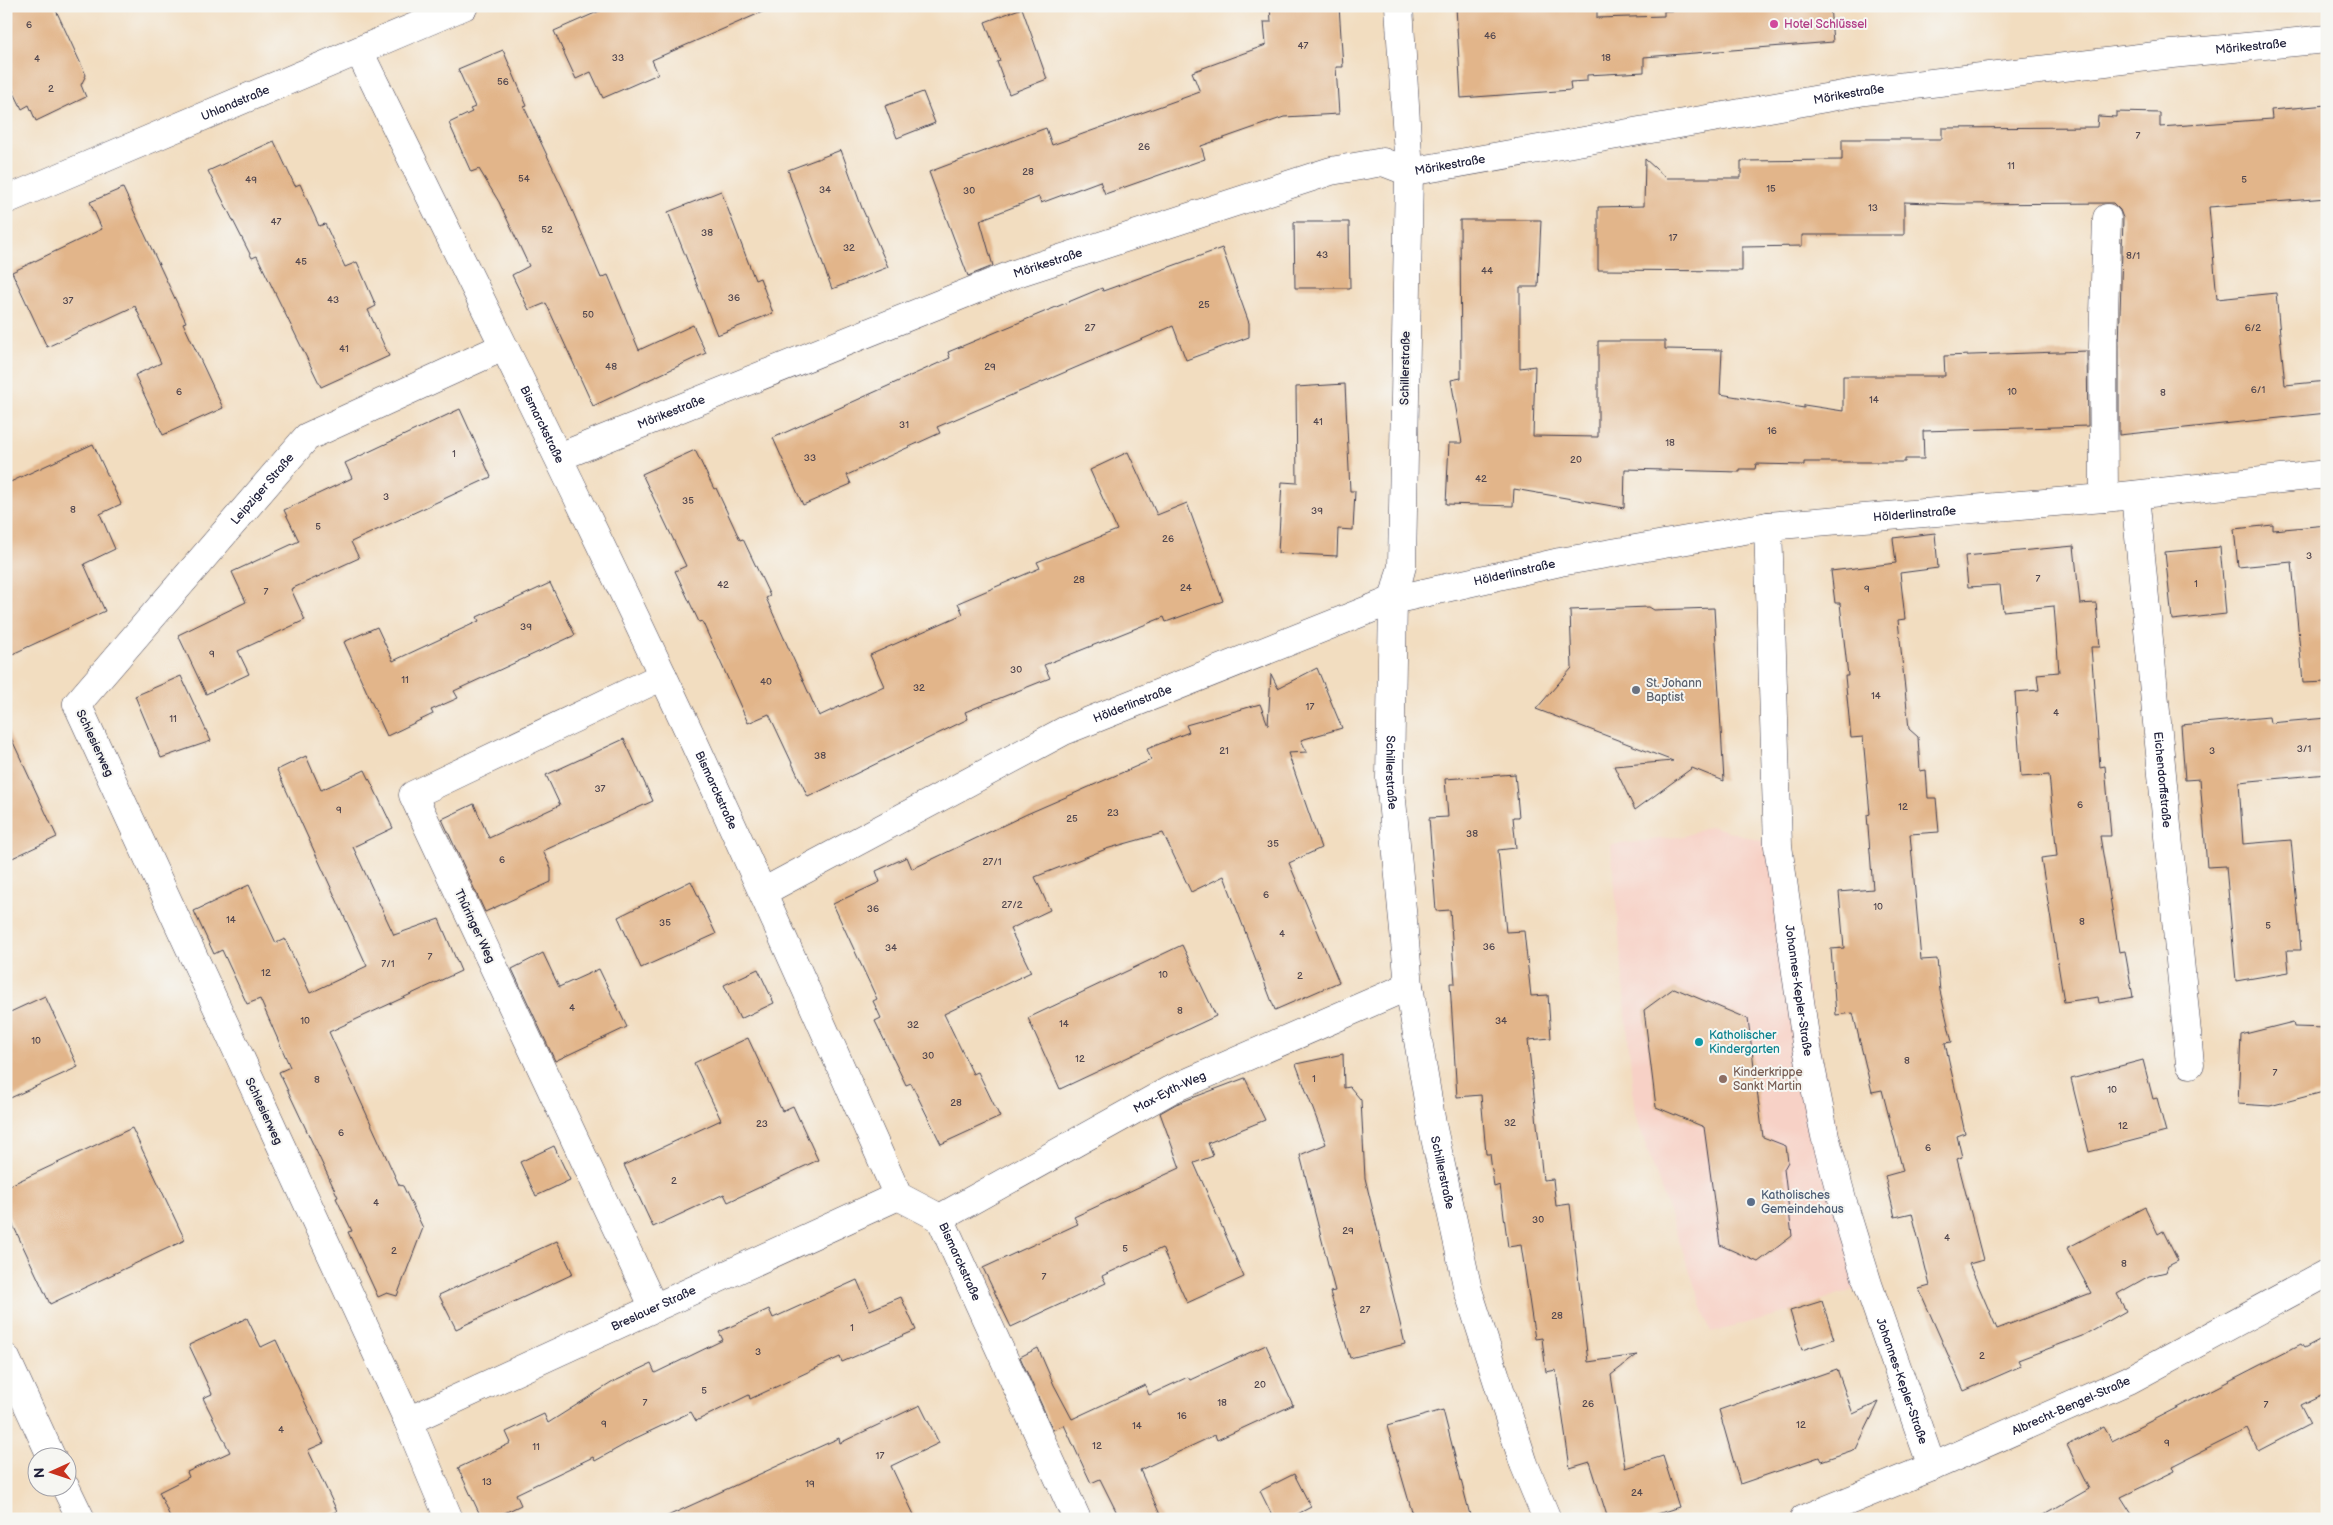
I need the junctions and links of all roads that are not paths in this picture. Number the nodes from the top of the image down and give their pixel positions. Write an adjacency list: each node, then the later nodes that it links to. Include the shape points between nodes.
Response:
1 (464, 6): 4 (street, Uhlandstraße)
2 (1399, 6): 5 (street, Schillerstraße)
3 (2327, 39): 5 (street, Mörikestraße, via 1865,90)
4 (359, 51): 6 (street, Uhlandstraße); 8 (street, Bismarckstraße)
5 (1409, 172): 9 (street, Mörikestraße, via 1383,162 1331,171 1014,274); 14 (street, Schillerstraße, via 1402,566)
6 (6, 200)
7 (2107, 218): 12 (street, via 2103,346)
8 (503, 347): 9 (street, Bismarckstraße); 16 (street, Leipziger Straße, via 307,437)
9 (559, 457): 15 (street, Bismarckstraße)
10 (2327, 474): 11 (street, Hölderlinstraße)
11 (2135, 495): 12 (street, Hölderlinstraße); 19 (street, Eichendorffstraße)
12 (2104, 498): 13 (street, Hölderlinstraße)
13 (1768, 526): 14 (street, Hölderlinstraße, via 1560,562); 27 (street, Johannes-Kepler-Straße, via 1778,846 1806,1043 1844,1206)
14 (1392, 600): 17 (street, Hölderlinstraße, via 1064,731); 18 (street, Schillerstraße, via 1390,778)
15 (663, 676): 17 (street, Bismarckstraße); 23 (street, Thüringer Weg, via 413,795)
16 (77, 704): 25 (street, Schlesierweg)
17 (763, 892): 20 (street, Bismarckstraße)
18 (1409, 986): 21 (street, Max-Eyth-Weg, via 1170,1090); 33 (street, Schillerstraße, via 1432,1124 1468,1290 1524,1464)
19 (2190, 1064)
20 (898, 1196): 21 (street, Bismarckstraße); 23 (street, Breslauer Straße)
21 (940, 1218): 32 (street, Bismarckstraße)
22 (2327, 1273): 27 (street, Albrecht-Bengel-Straße, via 2129,1380)
23 (654, 1308): 25 (street, Breslauer Straße)
24 (6, 1358): 26 (street)
25 (408, 1421): 31 (street, Schlesierweg)
26 (47, 1448)
27 (1932, 1467): 29 (street, Albrecht-Bengel-Straße)
28 (71, 1498): 30 (street)
29 (1815, 1517)
30 (81, 1519)
31 (449, 1519)
32 (1077, 1519)
33 (1547, 1519)

